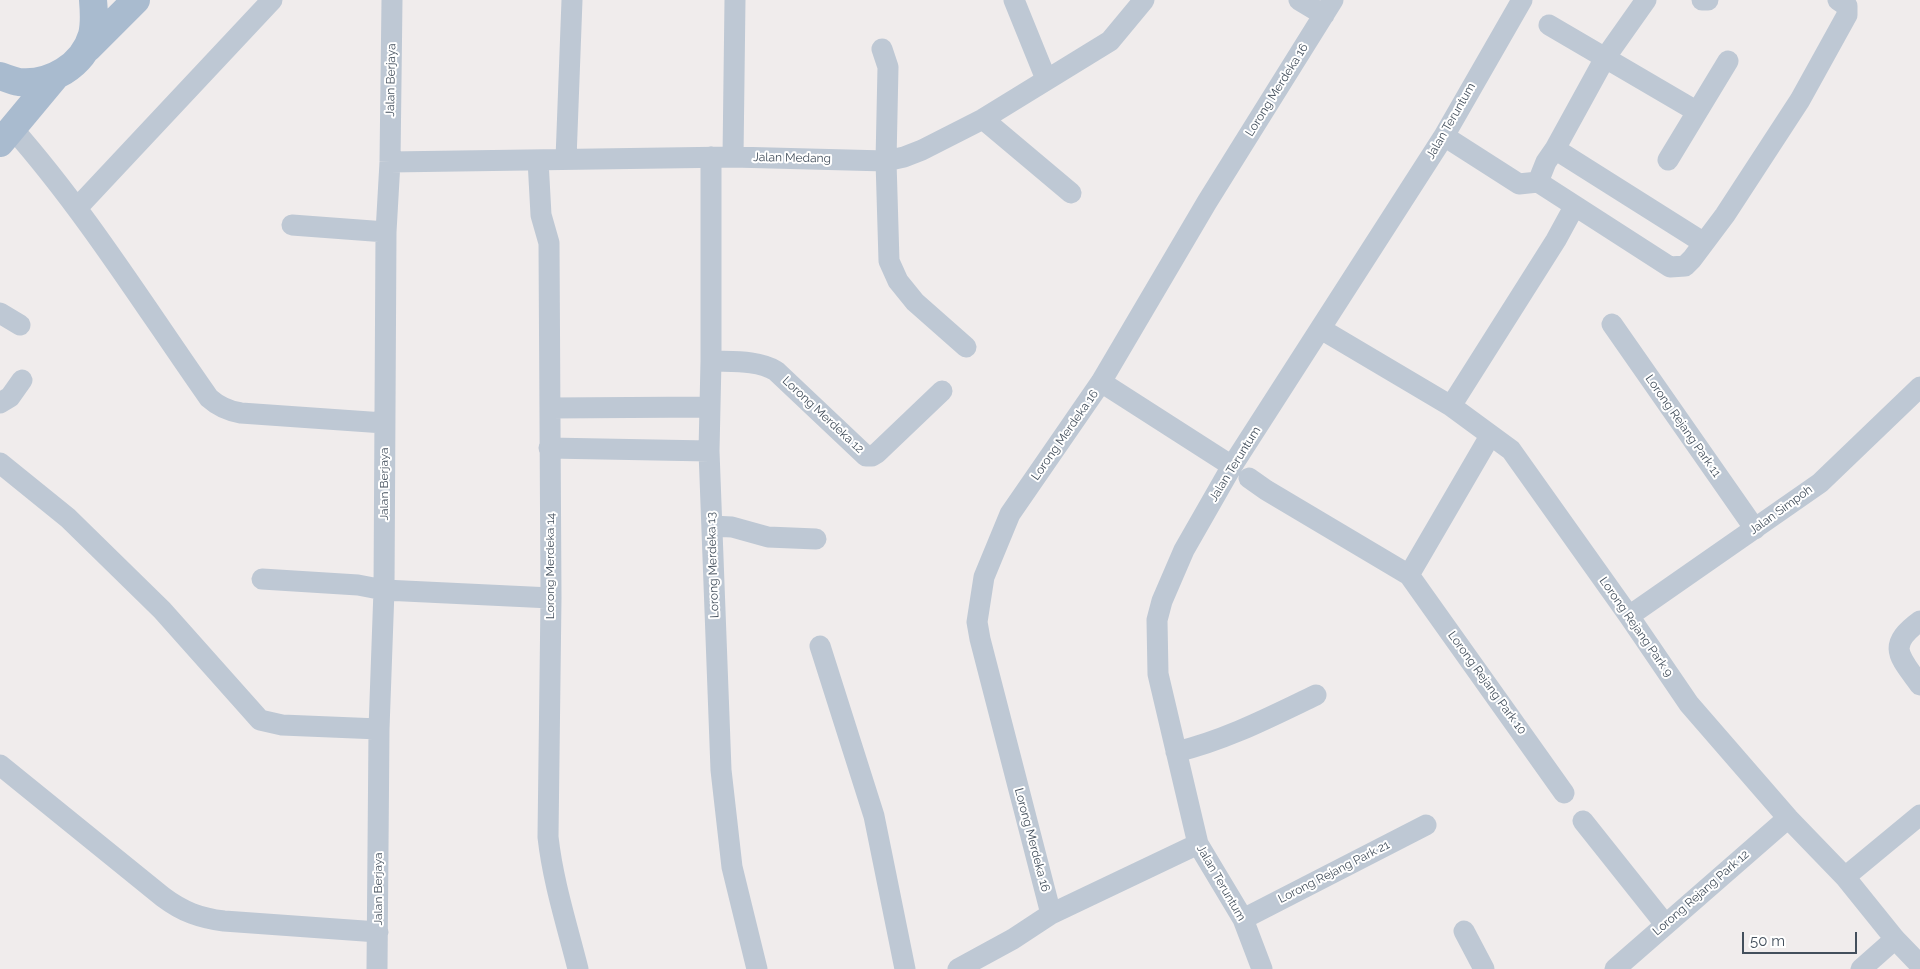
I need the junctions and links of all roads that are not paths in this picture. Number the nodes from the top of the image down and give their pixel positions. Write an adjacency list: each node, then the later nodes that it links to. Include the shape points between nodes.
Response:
1 (93, 0): 18 (main road, via 92,36)
2 (136, 0): 18 (main road)
3 (272, 0): 39 (street)
4 (392, 0): 35 (street, Jalan Berjaya)
5 (572, 0): 31 (street)
6 (735, 0): 30 (street)
7 (1014, 0): 23 (street)
8 (1144, 0): 23 (street, Jalan Medang, via 1110,40)
9 (1299, 0): 15 (street)
10 (1522, 0): 27 (street, Jalan Teruntum)
11 (1646, 0): 19 (street)
12 (1702, 0): 13 (street)
13 (1708, 0)
14 (1838, 0): 42 (street, via 1847,6 1848,15 1800,100)
15 (1328, 8): 50 (street, Lorong Merdeka 16, via 1207,202)
16 (1549, 25): 19 (street)
17 (882, 49): 34 (street, via 888,67)
18 (83, 53): 22 (main road, via 71,67)
19 (1605, 58): 24 (street); 28 (street)
20 (1728, 61): 24 (street)
21 (0, 76): 22 (main road, via 18,82 37,82)
22 (55, 77): 26 (main road)
23 (1046, 79): 25 (street, Jalan Medang)
24 (1696, 111): 33 (street)
25 (983, 118): 34 (street, Jalan Medang, via 922,150); 37 (street)
26 (6, 136): 39 (street, via 43,163)
27 (1444, 136): 36 (street, via 1520,184); 46 (street, Jalan Teruntum)
28 (1555, 149): 36 (street); 42 (street)
29 (711, 157): 30 (street, Jalan Medang); 31 (street, Jalan Medang); 48 (street, Lorong Merdeka 13)
30 (733, 157): 34 (street, Jalan Medang)
31 (566, 159): 32 (street, Jalan Medang)
32 (538, 160): 35 (street, Jalan Medang); 56 (street, Lorong Merdeka 14, via 541,215 550,243)
33 (1668, 160)
34 (886, 161): 47 (street, via 890,261 898,281 915,302)
35 (390, 162): 41 (street, Jalan Berjaya)
36 (1538, 182): 38 (street)
37 (1071, 193)
38 (1574, 207): 42 (street, via 1670,267 1685,266); 54 (street)
39 (77, 208): 57 (street, via 209,398 221,408 241,413)
40 (292, 225): 41 (street)
41 (386, 232): 57 (street, Jalan Berjaya)
42 (1704, 243)
43 (0, 313): 45 (street)
44 (1612, 324): 64 (street, Lorong Rejang Park 11)
45 (20, 326)
46 (1321, 329): 54 (street, Lorong Rejang Park 9); 62 (street, Jalan Teruntum)
47 (966, 348)
48 (711, 361): 52 (street, Lorong Merdeka 12, via 766,365 776,371 866,456 878,453); 55 (street, Lorong Merdeka 13)
49 (22, 380): 53 (street, via 10,397)
50 (1102, 382): 62 (street, Lorong Rejang Park 10); 85 (street, Lorong Merdeka 16, via 1010,514 984,577 978,607 980,639)
51 (1920, 387): 64 (street, Jalan Simpoh, via 1820,483)
52 (942, 391)
53 (0, 403)
54 (1451, 406): 58 (street, Lorong Rejang Park 9)
55 (710, 407): 56 (street); 60 (street, Lorong Merdeka 13)
56 (550, 408): 59 (street, Lorong Merdeka 14)
57 (384, 423): 68 (street, Jalan Berjaya)
58 (1490, 436): 66 (street); 70 (street, Lorong Rejang Park 9, via 1511,450)
59 (550, 448): 60 (street); 69 (street, Lorong Merdeka 14)
60 (709, 451): 63 (street, Lorong Merdeka 13)
61 (0, 463): 75 (street, via 68,518 155,604 260,720 282,725)
62 (1241, 472): 66 (street, Lorong Rejang Park 10); 76 (street, Jalan Teruntum, via 1189,542 1162,602 1158,620 1158,674)
63 (712, 526): 65 (street, via 732,527 768,537); 94 (street, Lorong Merdeka 13, via 721,770 732,867)
64 (1755, 529): 70 (street, Jalan Simpoh)
65 (816, 539)
66 (1408, 575): 78 (street, Lorong Rejang Park 10)
67 (262, 579): 68 (street)
68 (384, 590): 69 (street); 75 (street, Jalan Berjaya)
69 (551, 598): 93 (street, Lorong Merdeka 14, via 548,837 557,890)
70 (1629, 616): 80 (street, Lorong Rejang Park 9, via 1689,704)
71 (1920, 621): 73 (street, via 1901,637 1899,648 1900,656)
72 (820, 646): 95 (street, via 874,816)
73 (1920, 685)
74 (1316, 695): 76 (street, via 1245,729 1205,745)
75 (379, 730): 88 (street, Jalan Berjaya)
76 (1176, 752): 83 (street, Jalan Teruntum)
77 (0, 765): 88 (street, via 188,913 224,921)
78 (1564, 792)
79 (1920, 815): 84 (street)
80 (1788, 818): 84 (street, Lorong Rejang Park 9); 87 (street, Lorong Rejang Park 12)
81 (1583, 821): 87 (street)
82 (1426, 825): 86 (street, Lorong Rejang Park 21)
83 (1198, 844): 85 (street); 86 (street, Jalan Teruntum)
84 (1845, 876): 90 (street, Lorong Rejang Park 9)
85 (1051, 914): 96 (street)
86 (1243, 919): 97 (street, Jalan Teruntum)
87 (1665, 924): 99 (street, Lorong Rejang Park 12)
88 (378, 932): 92 (street, Jalan Berjaya)
89 (1464, 932): 98 (street)
90 (1895, 939): 91 (street, Lorong Rejang Park 9); 100 (street)
91 (1920, 965)
92 (377, 969)
93 (578, 969)
94 (757, 969)
95 (906, 969)
96 (958, 969)
97 (1262, 969)
98 (1484, 969)
99 (1615, 969)
100 (1861, 969)

